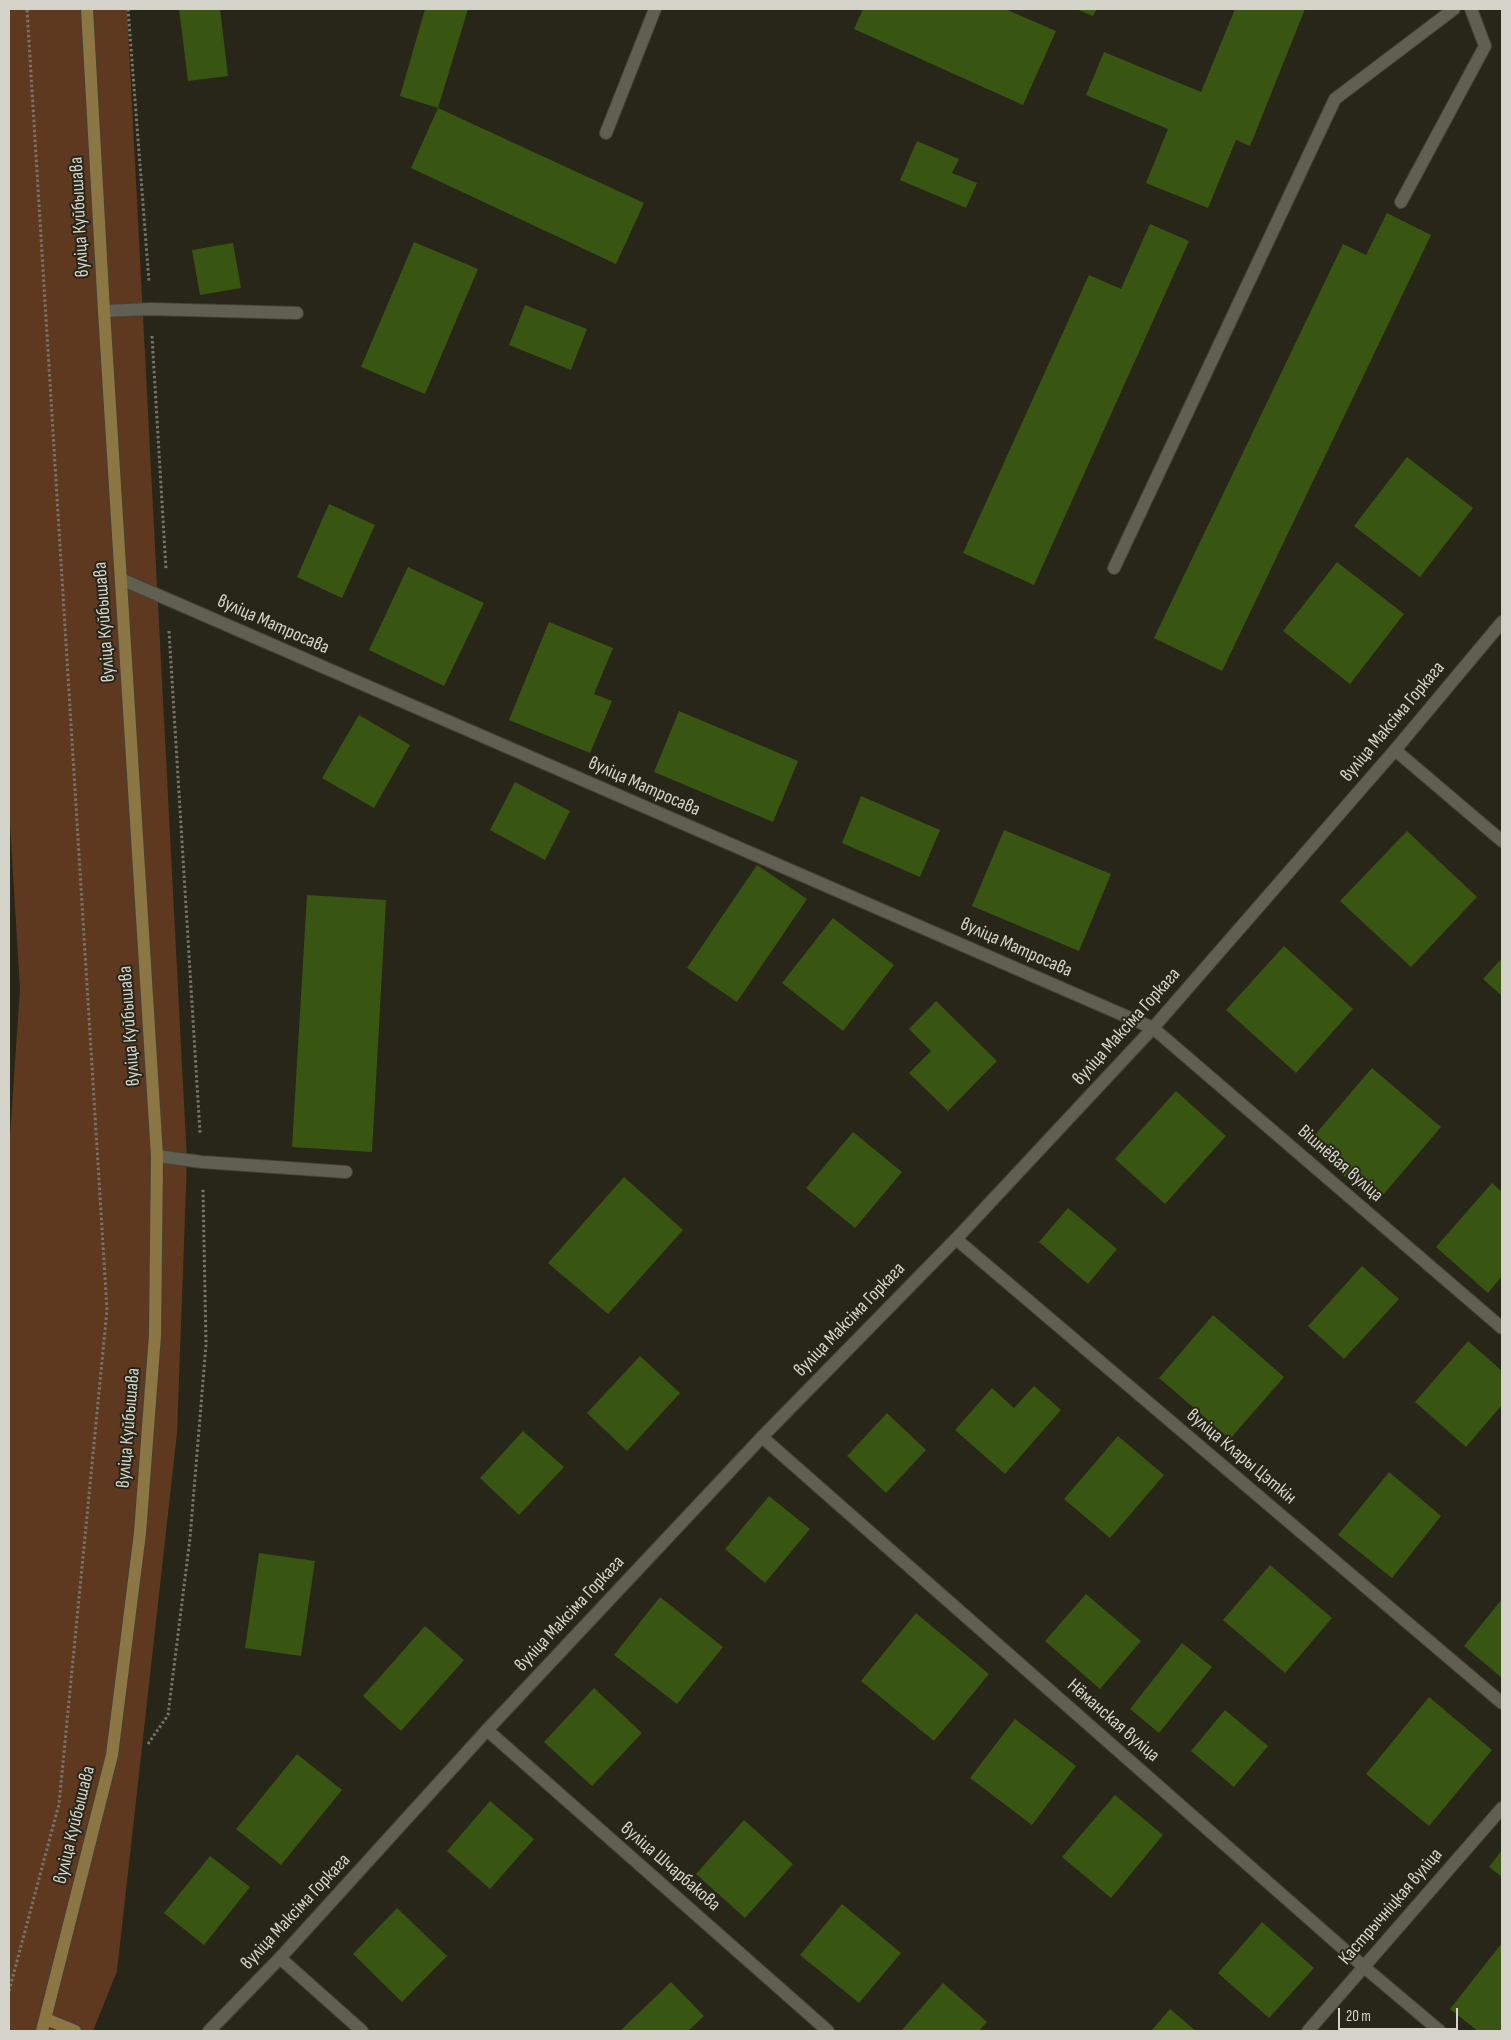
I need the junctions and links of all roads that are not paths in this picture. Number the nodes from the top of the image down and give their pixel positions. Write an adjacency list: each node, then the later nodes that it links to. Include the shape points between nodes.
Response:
1 (87, 9): 7 (main road, вуліца Куйбышава)
2 (655, 9): 5 (street)
3 (1454, 9): 9 (street, via 1335,99)
4 (1471, 9): 6 (street, via 1485,46)
5 (606, 132)
6 (1401, 202)
7 (104, 311): 8 (street); 10 (main road, вуліца Куйбышава)
8 (297, 313)
9 (1114, 568)
10 (121, 579): 14 (street, вуліца Матросава); 15 (main road, вуліца Куйбышава)
11 (1502, 622): 12 (street, вуліца Максіма Горкага)
12 (1395, 750): 13 (street); 14 (street, вуліца Максіма Горкага)
13 (1502, 841)
14 (1153, 1028): 17 (street, вуліца Максіма Горкага); 18 (street, Вішнёвая вуліца)
15 (157, 1156): 16 (street); 25 (main road, вуліца Куйбышава, via 156,1335 140,1533 114,1746)
16 (346, 1172)
17 (956, 1239): 19 (street, вуліца Максіма Горкага); 20 (street, вуліца Клары Цэткін)
18 (1502, 1328)
19 (762, 1437): 21 (street, вуліца Максіма Горкага); 24 (street, Нёманская вуліца)
20 (1502, 1703)
21 (487, 1730): 23 (street, вуліца Максіма Горкага); 29 (street, вуліца Шчарбакова)
22 (1502, 1808): 24 (street, Кастрычніцкая вуліца)
23 (280, 1958): 27 (street, вуліца Максіма Горкага); 28 (street)
24 (1364, 1967): 30 (street, Кастрычніцкая вуліца); 31 (street, Нёманская вуліца)
25 (44, 2025): 26 (main road)
26 (75, 2031)
27 (209, 2031)
28 (362, 2031)
29 (828, 2031)
30 (1308, 2031)
31 (1440, 2031)

